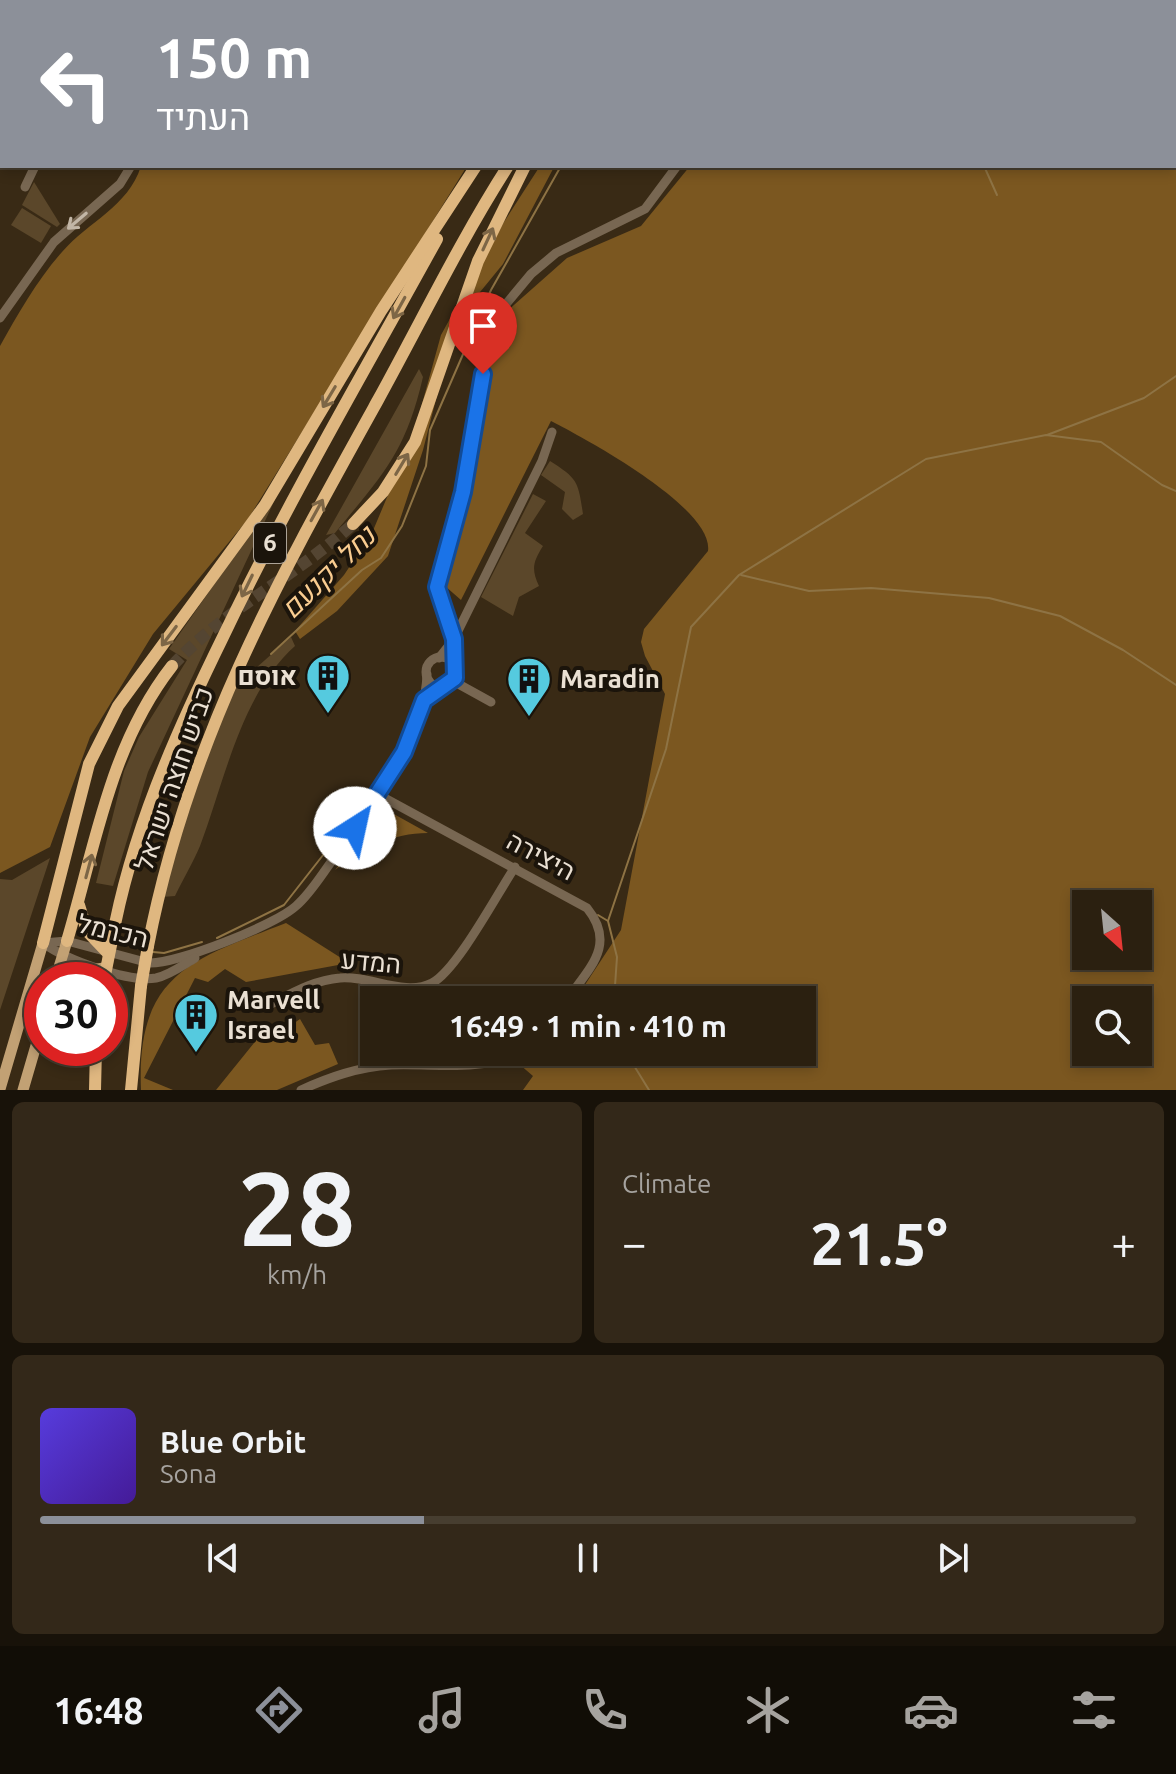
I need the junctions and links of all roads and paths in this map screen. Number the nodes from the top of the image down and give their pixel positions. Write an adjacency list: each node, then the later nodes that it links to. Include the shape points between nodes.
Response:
1 (76, 0): 2 (street)
2 (88, 0)
3 (34, 168): 10 (street)
4 (130, 168): 11 (street, one-way to 11, via 120,184 54,242)
5 (475, 168): 27 (highway, one-way to 27, via 381,311 265,505 118,706 89,764)
6 (475, 168): 28 (highway, כביש חוצה ישראל / 6, one-way to 28, via 253,574 189,704 157,783)
7 (507, 168): 45 (highway, כביש חוצה ישראל / 6, one-way to 7, bridge, via 141,986 161,878 199,758 270,594)
8 (524, 168): 13 (highway, one-way to 8, via 383,492 415,442 478,261)
9 (676, 168): 14 (street, via 645,209 556,253 491,322 463,492 437,587)
10 (25, 187)
11 (0, 318)
12 (552, 432): 14 (street)
13 (353, 524)
14 (454, 639): 15 (street); 16 (street)
15 (439, 658): 16 (street); 18 (street, via 430,662)
16 (453, 663): 19 (street)
17 (172, 666): 25 (highway, one-way to 17, via 127,737)
18 (427, 674): 20 (street); 21 (street, הכרמל)
19 (453, 681): 20 (street); 22 (street)
20 (440, 687): 21 (street, הכרמל)
21 (424, 700): 23 (street, הכרמל, via 404,752)
22 (491, 702)
23 (379, 795): 24 (street, היצירה); 29 (street, הכרמל, via 296,907)
24 (515, 867): 35 (street, היצירה, via 576,900 600,928 599,954); 36 (street, המדע, via 450,966 430,984 409,988 342,977 320,981)
25 (79, 902): 26 (highway); 28 (highway, via 83,924)
26 (67, 941): 27 (street, הכרמל); 28 (street, הכרמל); 30 (main road)
27 (43, 943): 30 (street, הכרמל); 42 (main road)
28 (109, 946): 29 (street, הכרמל, via 155,963); 33 (highway, כביש חוצה ישראל / 6, bridge)
29 (213, 946): 34 (street, הכרמל, via 171,972 153,978)
30 (62, 957): 31 (main road); 32 (street, הכרמל)
31 (60, 962)
32 (74, 962)
33 (106, 962)
34 (128, 976)
35 (577, 986)
36 (265, 1007)
37 (30, 1066): 43 (main road)
38 (96, 1066): 44 (highway)
39 (385, 1066): 46 (street, via 327,1078)
40 (434, 1066): 41 (street)
41 (478, 1066)
42 (0, 1089)
43 (23, 1090)
44 (95, 1090)
45 (131, 1090)
46 (301, 1090)

